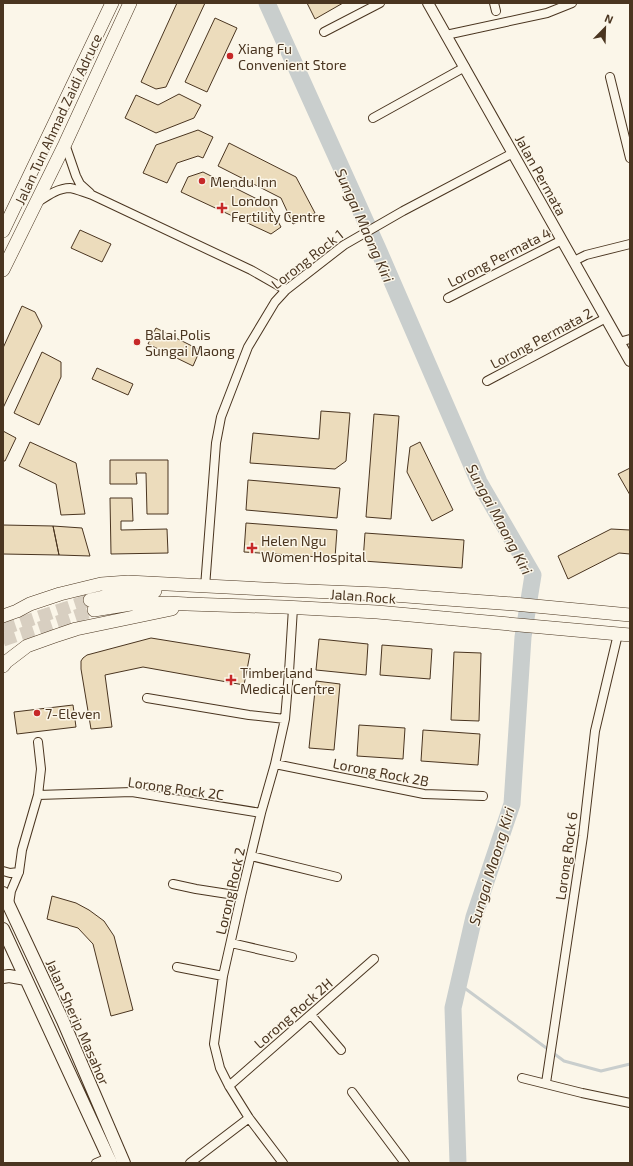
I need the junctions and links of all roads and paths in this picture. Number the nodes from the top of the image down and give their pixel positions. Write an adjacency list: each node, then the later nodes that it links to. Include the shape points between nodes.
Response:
1 (112, 3): 16 (main road, Jalan Tun Ahmad Zaidi Adruce)
2 (130, 3): 11 (main road, Jalan Tun Ahmad Zaidi Adruce)
3 (380, 3): 6 (street)
4 (428, 3): 7 (street, Jalan Permata)
5 (572, 3): 7 (street, via 547,13)
6 (324, 32)
7 (446, 35): 8 (street, Jalan Permata)
8 (465, 67): 10 (street); 12 (street, Jalan Permata)
9 (610, 77): 13 (street)
10 (373, 118)
11 (65, 144): 14 (street, via 80,184); 15 (main road, Jalan Tun Ahmad Zaidi Adruce)
12 (513, 153): 17 (street, Jalan Permata); 21 (street, Lorong Rock 1, via 402,211 344,245)
13 (630, 158)
14 (92, 194): 15 (street, via 70,188 52,193); 21 (street, via 251,270)
15 (35, 204): 20 (main road, Jalan Tun Ahmad Zaidi Adruce)
16 (4, 228)
17 (562, 240): 19 (street, Jalan Permata); 22 (street, Lorong Permata 4)
18 (630, 244): 19 (street, via 586,255)
19 (574, 261): 23 (street, Jalan Permata)
20 (3, 270)
21 (286, 290): 28 (street, Lorong Rock 1, via 275,302 248,347 221,417 216,443)
22 (448, 298)
23 (606, 318): 25 (street, Jalan Permata); 27 (street, Lorong Permata 2)
24 (630, 339): 25 (street)
25 (619, 342): 26 (street, Jalan Permata)
26 (630, 361)
27 (487, 381)
28 (205, 586): 29 (main road, Jalan Rock, via 112,595 92,605); 31 (main road, Jalan Rock, via 379,594); 32 (main road, Jalan Rock, via 128,582 101,584 60,594)
29 (187, 604): 30 (main road, Jalan Rock); 34 (main road, via 55,636 27,646)
30 (293, 608): 33 (main road, Jalan Rock, via 377,612); 36 (street, Lorong Rock 2)
31 (630, 615)
32 (3, 616)
33 (624, 635): 61 (street, Lorong Rock 6, via 595,731 583,836)
34 (3, 666)
35 (147, 698): 36 (street)
36 (285, 719): 38 (street, Lorong Rock 2)
37 (38, 742): 39 (street)
38 (275, 764): 40 (street, Lorong Rock 2B, via 424,794); 41 (street, Lorong Rock 2)
39 (38, 795): 41 (street, Lorong Rock 2C, via 132,792); 44 (street, via 22,850)
40 (483, 796)
41 (261, 814): 42 (street, Lorong Rock 2)
42 (251, 856): 45 (street); 48 (street, Lorong Rock 2)
43 (3, 871): 44 (street)
44 (19, 872): 49 (street)
45 (337, 877)
46 (172, 884): 48 (street)
47 (3, 893): 49 (main road, Jalan Sherip Masahor)
48 (241, 896): 51 (street, Lorong Rock 2)
49 (8, 905): 66 (main road, Jalan Sherip Masahor, via 63,1022)
50 (3, 929): 57 (main road, Jalan Sherip Masahor)
51 (231, 943): 52 (street); 55 (street, Lorong Rock 2)
52 (292, 957)
53 (374, 959): 58 (street, Lorong Rock 2H)
54 (177, 967): 55 (street)
55 (223, 976): 62 (street, Lorong Rock 2, via 214,1044 220,1068)
56 (3, 977): 57 (main road)
57 (26, 979): 66 (main road, Jalan Sherip Masahor)
58 (311, 1015): 59 (street); 62 (street, Lorong Rock 2H)
59 (341, 1050)
60 (522, 1078): 61 (street)
61 (546, 1083): 64 (street)
62 (230, 1086): 65 (street, Lorong Rock 2)
63 (352, 1092): 71 (street)
64 (630, 1103)
65 (248, 1118): 69 (street); 70 (street, Lorong Rock 2)
66 (117, 1160): 67 (street); 68 (street)
67 (96, 1163)
68 (130, 1163)
69 (190, 1163)
70 (283, 1163)
71 (406, 1163)

